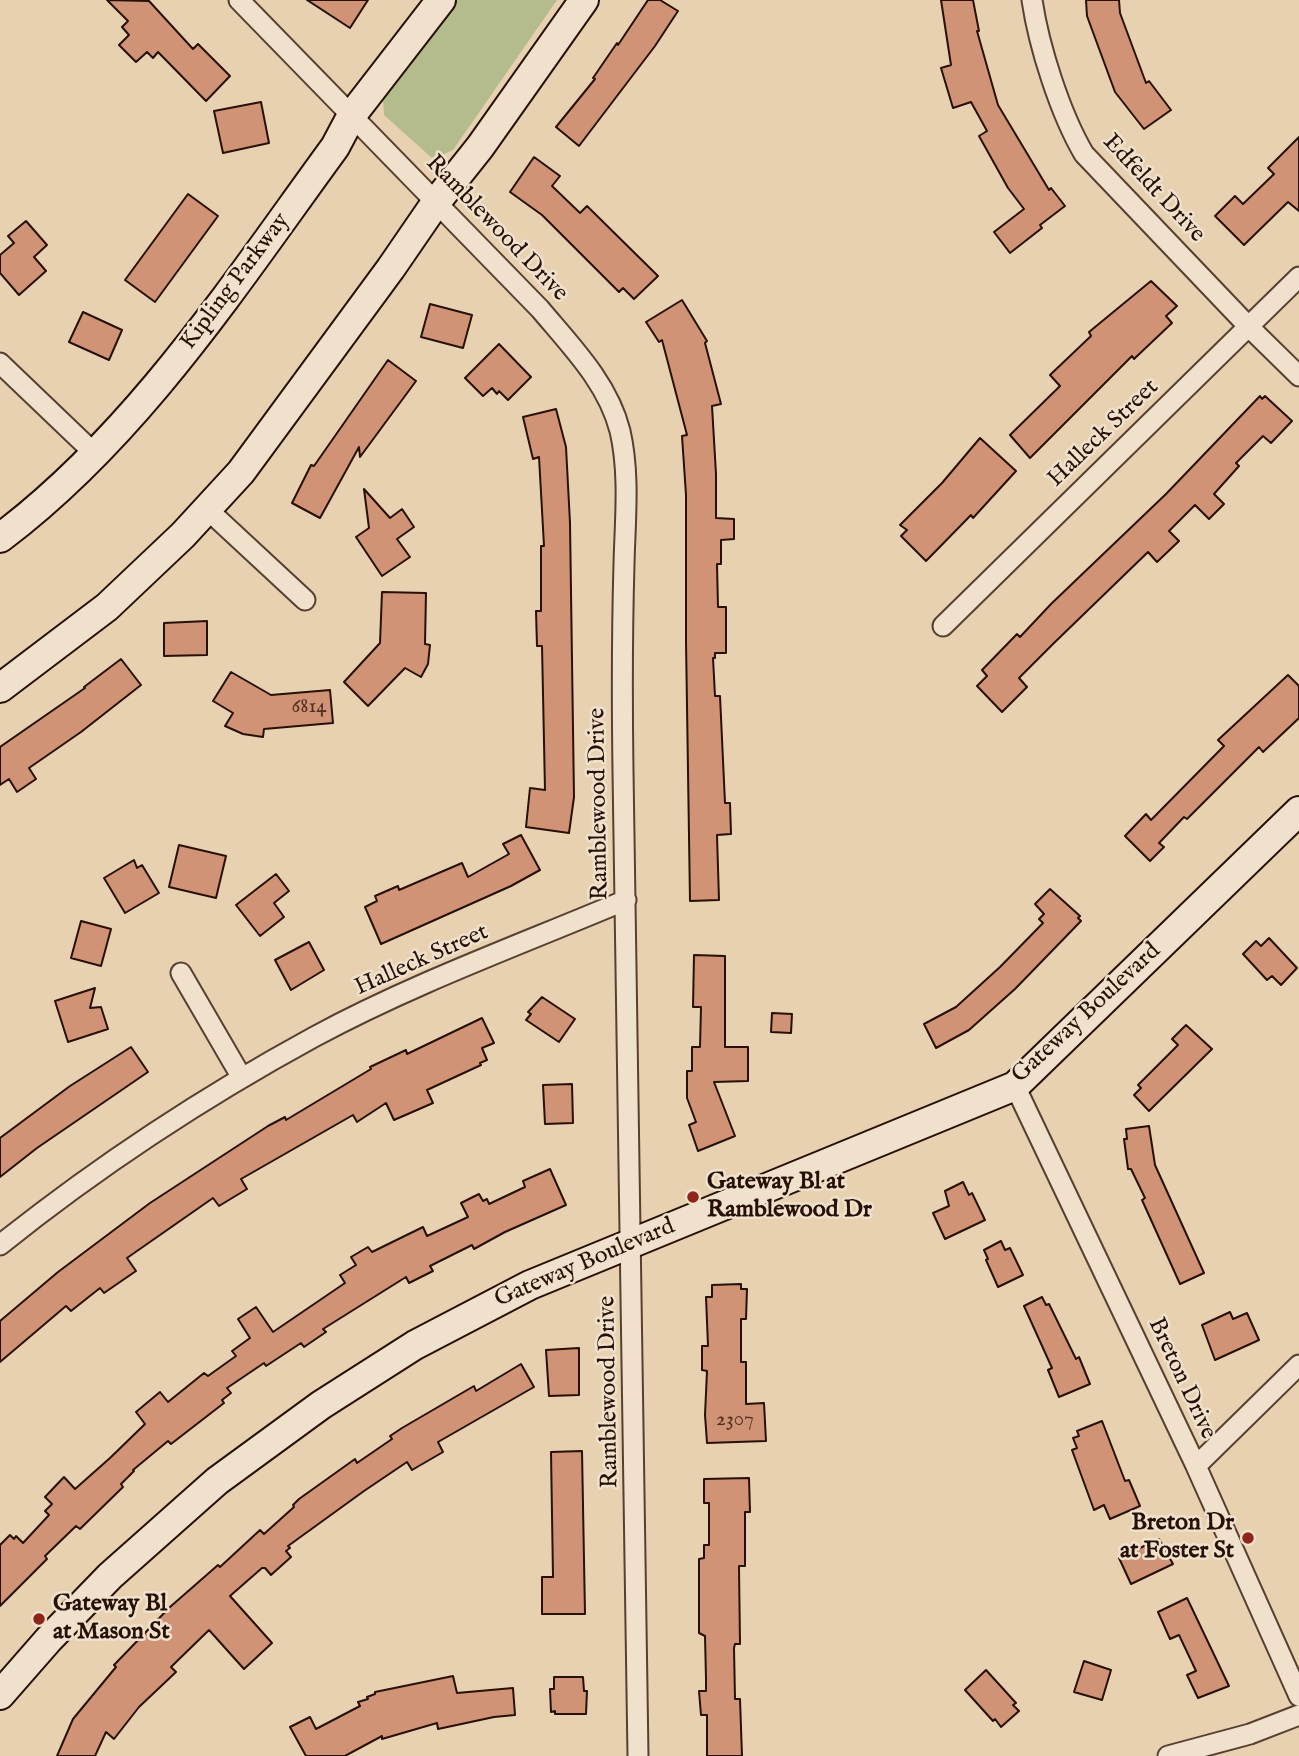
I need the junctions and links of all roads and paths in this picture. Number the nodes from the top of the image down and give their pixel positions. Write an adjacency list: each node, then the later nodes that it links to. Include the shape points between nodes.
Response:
1 (239, 0): 5 (street, Ramblewood Drive)
2 (441, 0): 5 (street, Kipling Parkway)
3 (584, 0): 6 (street)
4 (1032, 0): 8 (street, Edfeldt Drive, via 1041,43 1084,154)
5 (352, 116): 6 (street, Ramblewood Drive); 11 (street, Kipling Parkway, via 335,147 213,315)
6 (437, 201): 12 (street, via 256,453); 18 (street, Ramblewood Drive, via 581,358 617,420 625,477 621,681)
7 (1299, 277): 8 (street, Halleck Street)
8 (1248, 327): 10 (street, Edfeldt Drive); 15 (street, Halleck Street)
9 (0, 363): 11 (street)
10 (1299, 376)
11 (94, 453): 13 (street, Kipling Parkway)
12 (207, 509): 14 (street); 16 (street, via 107,607)
13 (0, 538)
14 (305, 600)
15 (943, 626)
16 (0, 688)
17 (1299, 811): 21 (street, Gateway Boulevard)
18 (626, 900): 20 (street, Halleck Street, via 404,993); 22 (street, Ramblewood Drive)
19 (181, 973): 20 (street)
20 (242, 1078): 23 (street, Halleck Street, via 94,1171)
21 (1015, 1086): 22 (street, Gateway Boulevard); 25 (street, Breton Drive)
22 (633, 1242): 26 (street, Gateway Boulevard, via 475,1312 365,1376 278,1435 217,1481 110,1576); 29 (street, Ramblewood Drive)
23 (0, 1245)
24 (1299, 1365): 25 (street)
25 (1196, 1466): 27 (street, Breton Drive)
26 (0, 1695)
27 (1299, 1696)
28 (1299, 1715): 30 (street)
29 (638, 1756)
30 (1168, 1756)

